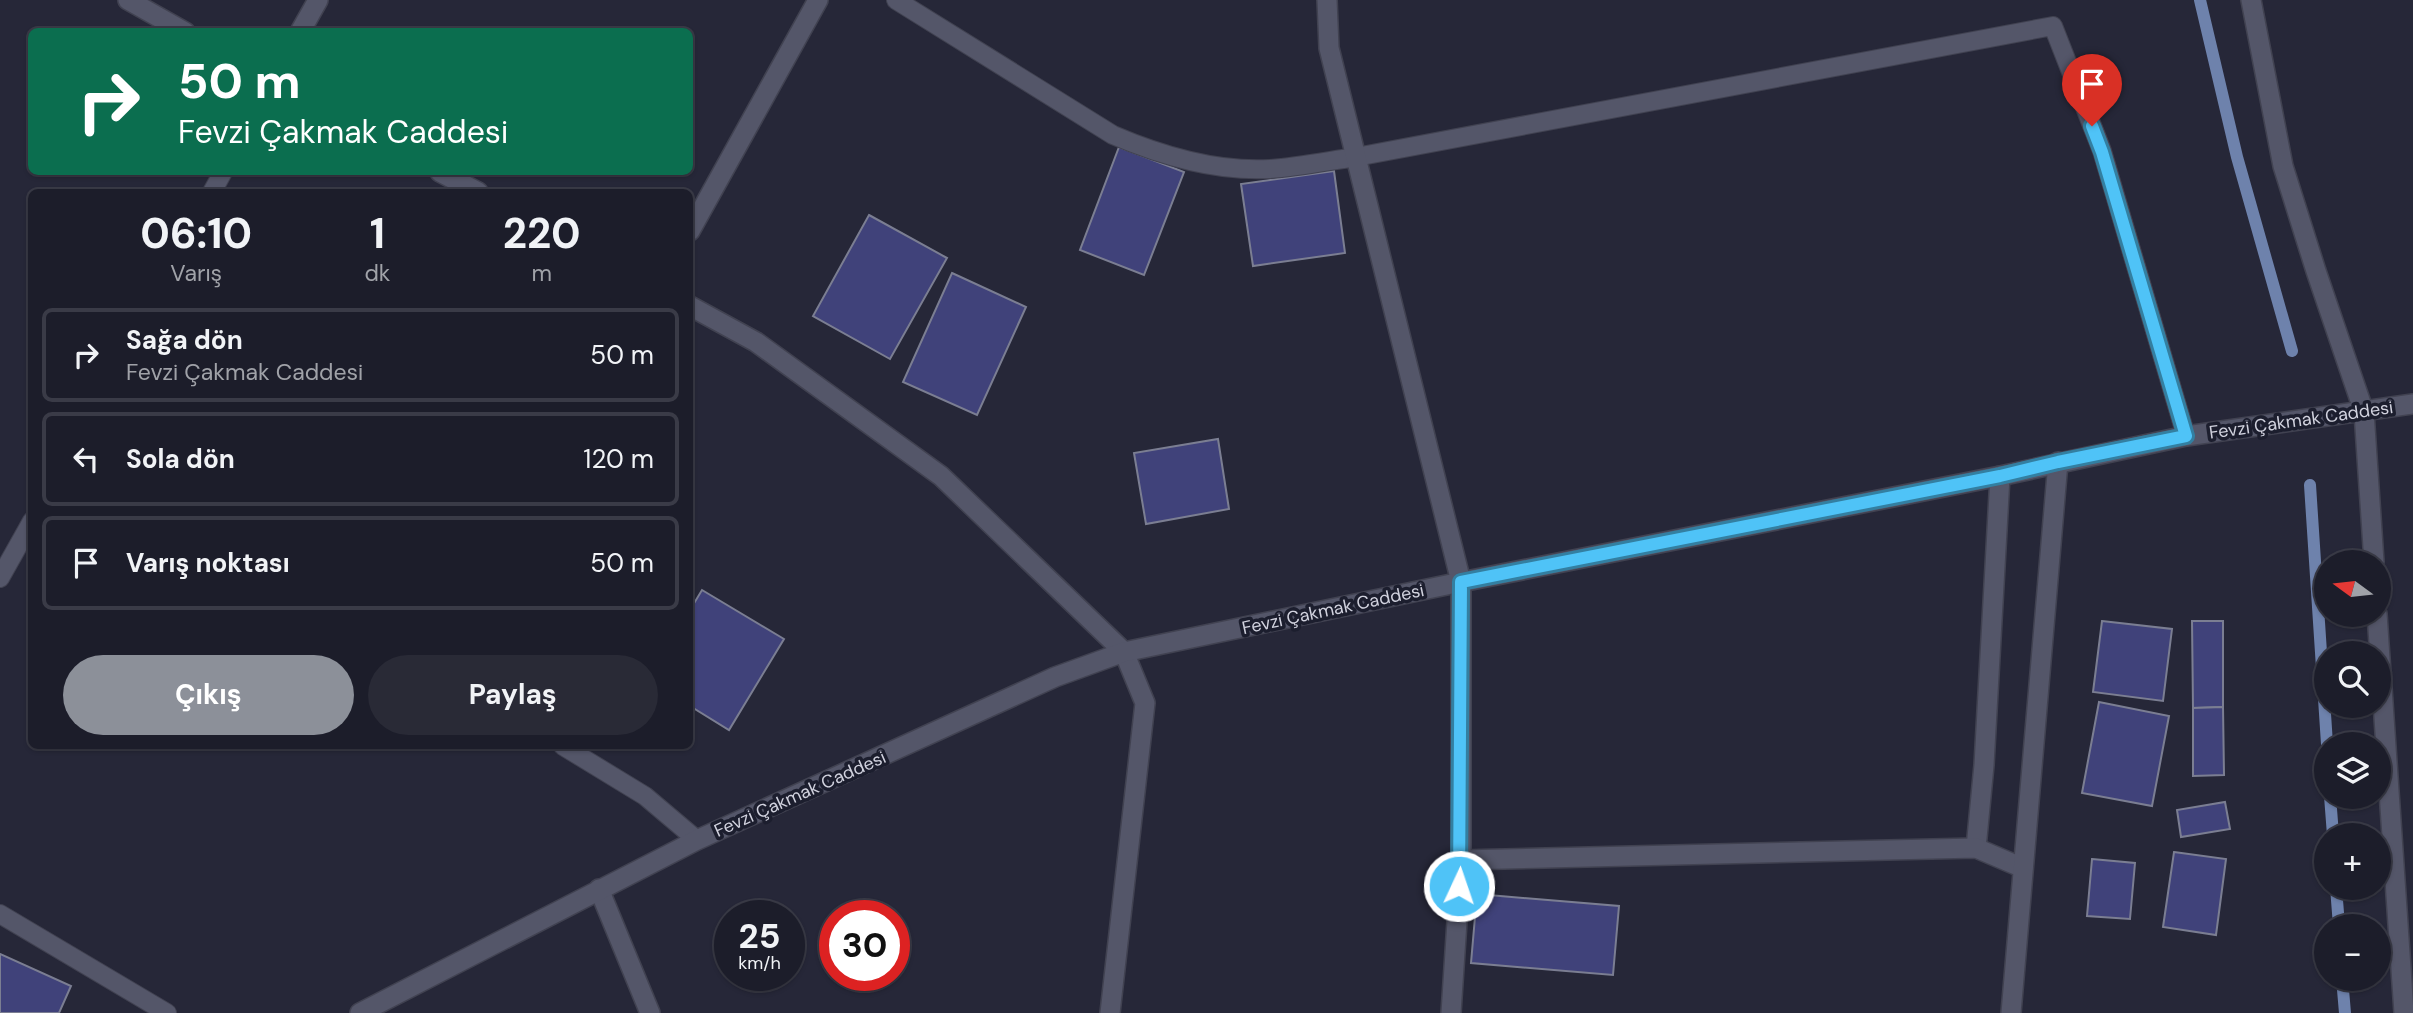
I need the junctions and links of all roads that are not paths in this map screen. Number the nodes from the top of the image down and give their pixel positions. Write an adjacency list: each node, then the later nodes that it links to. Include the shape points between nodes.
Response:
1 (128, 0): 7 (street)
2 (318, 0): 8 (street)
3 (818, 0): 12 (street)
4 (896, 0): 9 (lane, via 1113,135 1141,147 1201,164 1235,168 1270,169)
5 (1327, 0): 9 (street, via 1329,47)
6 (2251, 0): 15 (street, via 2283,166)
7 (178, 28)
8 (302, 28)
9 (1356, 157): 16 (lane, via 2053,26 2102,152); 22 (street)
10 (446, 175): 11 (street)
11 (472, 189)
12 (693, 226)
13 (693, 308): 24 (street, via 757,342 941,476)
14 (2413, 404): 15 (street, Fevzi Çakmak Caddesi)
15 (2364, 412): 16 (street, Fevzi Çakmak Caddesi); 20 (street)
16 (2186, 436): 17 (street, Fevzi Çakmak Caddesi)
17 (2058, 462): 18 (street, Fevzi Çakmak Caddesi); 29 (street)
18 (2000, 476): 22 (street, Fevzi Çakmak Caddesi); 27 (street)
19 (28, 528): 21 (lane)
20 (2373, 550)
21 (0, 578)
22 (1461, 582): 24 (street, Fevzi Çakmak Caddesi); 28 (street)
23 (2378, 627): 38 (street)
24 (1125, 652): 26 (street, Fevzi Çakmak Caddesi, via 1055,677); 35 (street, via 1144,703)
25 (567, 749): 26 (lane, via 645,796)
26 (698, 840): 30 (street, Fevzi Çakmak Caddesi)
27 (1976, 848): 28 (street); 29 (street)
28 (1461, 860): 36 (street)
29 (2022, 868): 37 (street)
30 (599, 889): 33 (street, Fevzi Çakmak Caddesi); 34 (street)
31 (0, 914): 32 (lane)
32 (167, 1013)
33 (360, 1013)
34 (650, 1013)
35 (1110, 1013)
36 (1451, 1013)
37 (2011, 1013)
38 (2404, 1013)

